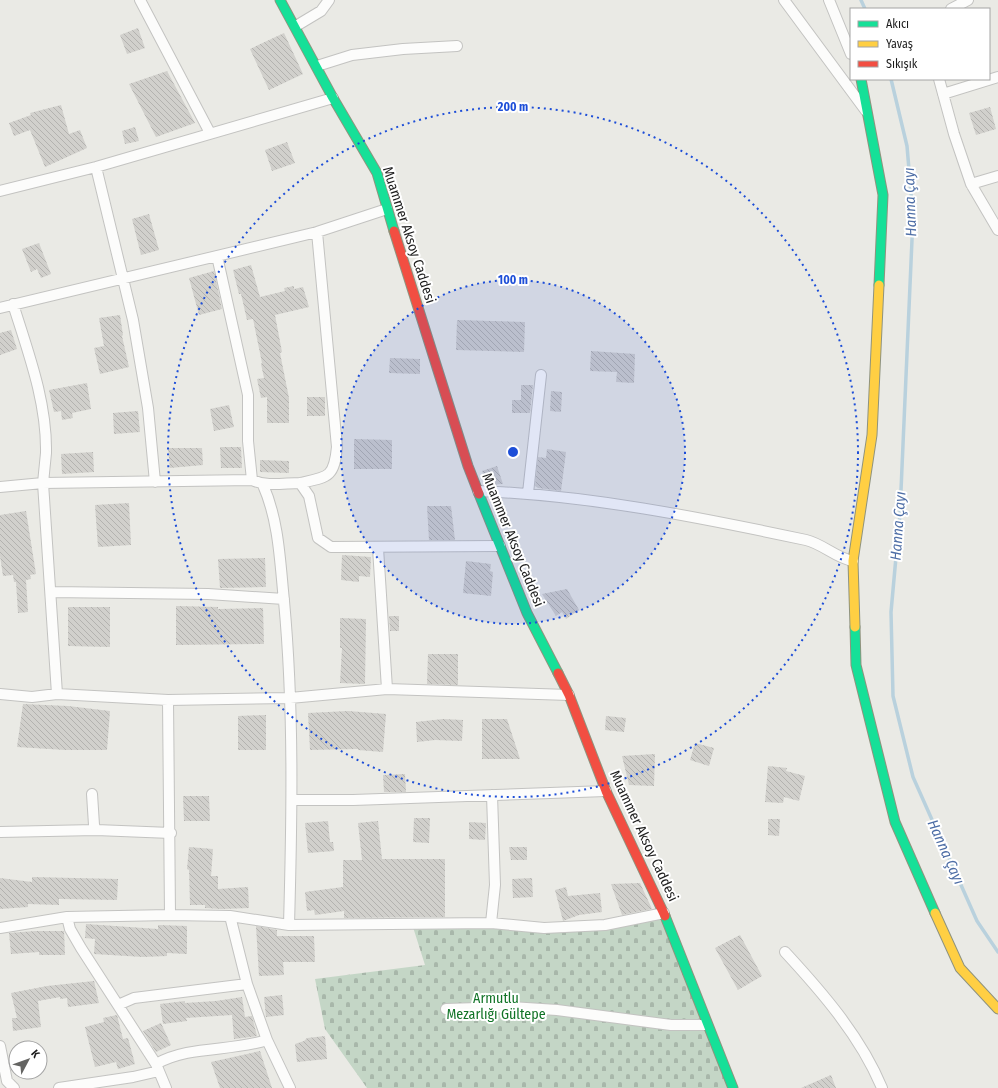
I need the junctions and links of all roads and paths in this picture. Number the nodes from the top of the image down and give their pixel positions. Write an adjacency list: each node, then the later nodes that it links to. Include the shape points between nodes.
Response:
1 (140, 0): 18 (street)
2 (280, 0): 8 (street, Muammer Aksoy Caddesi)
3 (329, 0): 8 (street, via 321,11)
4 (784, 0): 17 (street)
5 (829, 0): 10 (street)
6 (968, 0): 7 (street)
7 (953, 8)
8 (296, 26): 11 (street, Muammer Aksoy Caddesi)
9 (457, 46): 11 (street, via 352,55)
10 (850, 52)
11 (317, 66): 16 (street, Muammer Aksoy Caddesi)
12 (861, 80): 17 (street)
13 (939, 80): 15 (street)
14 (988, 80): 15 (street)
15 (943, 94): 21 (street)
16 (334, 98): 18 (street); 23 (street, Muammer Aksoy Caddesi, via 377,173)
17 (866, 112): 41 (street, via 883,195 872,435)
18 (210, 133): 19 (street)
19 (96, 167): 22 (street); 27 (street)
20 (998, 176): 21 (street)
21 (971, 184): 24 (street)
22 (0, 191)
23 (387, 209): 25 (street); 37 (street, Muammer Aksoy Caddesi)
24 (998, 230)
25 (317, 232): 26 (street); 34 (street, via 337,447 335,465 324,477)
26 (217, 256): 27 (street); 31 (street, via 248,395 248,441)
27 (123, 277): 28 (street); 32 (street, via 148,408)
28 (13, 304): 29 (street); 33 (street, via 35,374 43,416 46,452)
29 (0, 308)
30 (541, 376): 38 (street)
31 (252, 480): 32 (street); 35 (street)
32 (155, 482): 33 (street)
33 (43, 483): 36 (street); 42 (street)
34 (300, 483): 35 (street); 40 (street, via 309,496 318,538 331,547)
35 (263, 485): 43 (street, via 275,526)
36 (0, 487)
37 (478, 491): 38 (street); 39 (street, Muammer Aksoy Caddesi)
38 (528, 493): 41 (street, via 697,517 809,541)
39 (500, 546): 40 (street); 47 (street, Muammer Aksoy Caddesi, via 527,613)
40 (378, 548): 44 (street)
41 (853, 561): 68 (street, via 856,665 895,822 960,968)
42 (51, 592): 43 (street, via 208,594); 46 (street)
43 (284, 599): 48 (street)
44 (387, 689): 47 (street); 48 (street)
45 (0, 694): 46 (street)
46 (57, 694): 49 (street)
47 (569, 695): 50 (street, Muammer Aksoy Caddesi)
48 (290, 698): 49 (street); 53 (street)
49 (168, 700): 56 (street)
50 (606, 791): 52 (street); 57 (street, Muammer Aksoy Caddesi)
51 (92, 794): 54 (street)
52 (492, 795): 53 (street); 61 (street, via 495,885)
53 (293, 800): 62 (street)
54 (96, 830): 55 (street); 56 (street)
55 (0, 832)
56 (171, 833): 58 (street)
57 (664, 913): 61 (street, via 605,925 552,928); 69 (street, Muammer Aksoy Caddesi)
58 (170, 915): 59 (street); 60 (street)
59 (230, 916): 62 (street); 65 (street)
60 (67, 917): 63 (street); 66 (street, via 70,929 81,948)
61 (492, 923): 62 (street)
62 (289, 925)
63 (0, 928)
64 (785, 952): 78 (street, via 845,1025)
65 (247, 984): 66 (street, via 134,998); 70 (street)
66 (118, 1005): 72 (street)
67 (446, 1009): 69 (street, via 511,1007 557,1010 671,1025)
68 (998, 1009)
69 (706, 1025): 77 (street, Muammer Aksoy Caddesi)
70 (268, 1040): 72 (street, via 234,1048 186,1052 165,1059); 76 (street)
71 (0, 1046): 73 (street, via 7,1081)
72 (157, 1067): 74 (street, via 133,1077); 75 (street)
73 (14, 1088)
74 (59, 1088)
75 (166, 1088)
76 (290, 1088)
77 (733, 1088)
78 (882, 1088)

